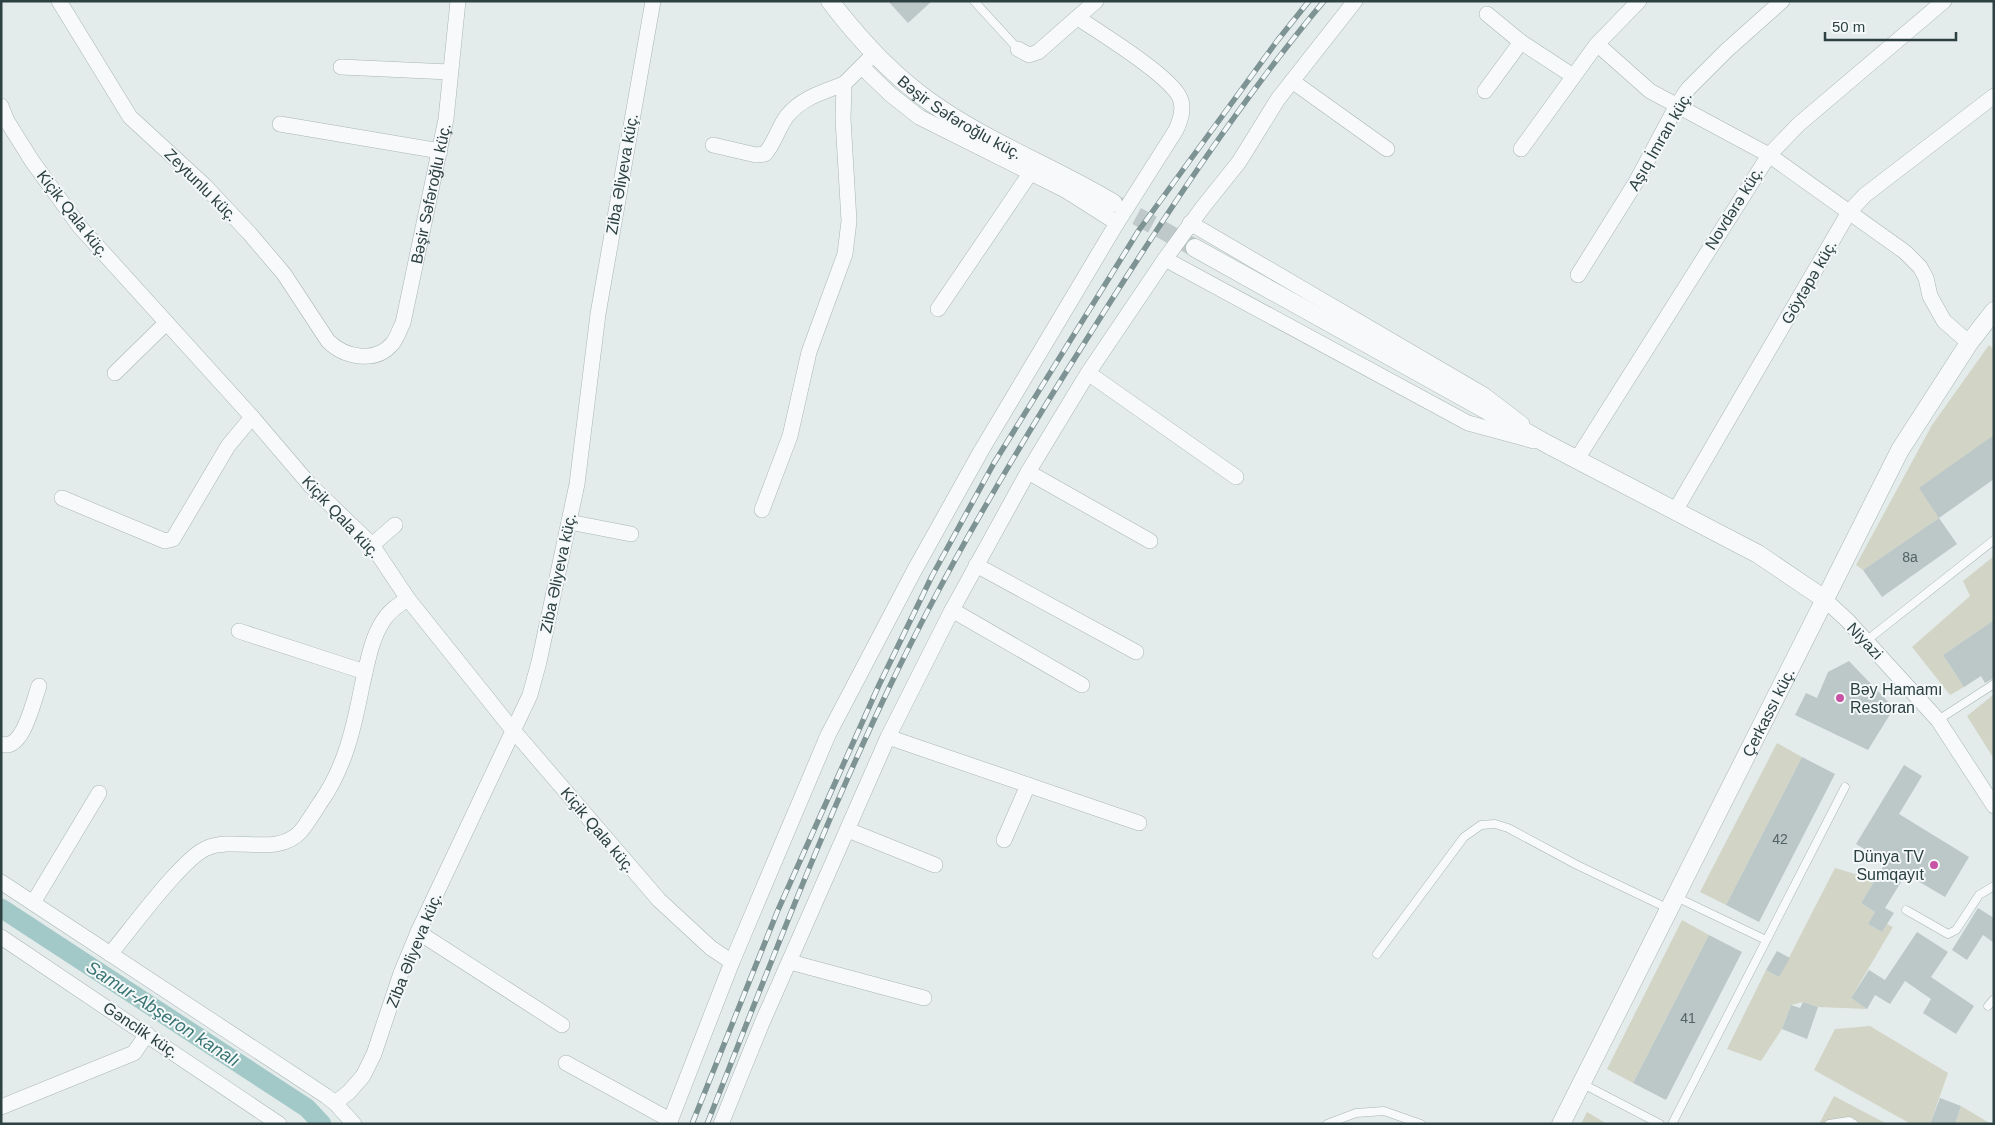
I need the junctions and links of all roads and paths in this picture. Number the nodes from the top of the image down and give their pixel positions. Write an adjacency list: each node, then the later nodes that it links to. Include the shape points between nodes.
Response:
1 (59, 1): 45 (street, Zeytunlu küç., via 130,117 204,185 250,234 284,274 328,341 336,349)
2 (458, 1): 19 (street, Bəşir Səfəroğlu küç.)
3 (653, 1): 56 (street, Ziba Əliyeva küç., via 598,314 577,484)
4 (830, 1): 16 (street, Bəşir Səfəroğlu küç.)
5 (974, 1): 15 (lane)
6 (1096, 1): 12 (street)
7 (1355, 1): 21 (street)
8 (1639, 1): 14 (street)
9 (1782, 1): 26 (street, Aşıq İmran küç., via 1709,67)
10 (1944, 1): 32 (street, Novdərə küç., via 1799,124)
11 (1487, 14): 13 (street)
12 (1078, 18): 15 (street, via 1038,52 1029,55); 36 (street, via 1156,73 1179,96 1182,106 1176,130)
13 (1521, 42): 20 (street); 23 (street)
14 (1598, 44): 20 (street); 26 (street, via 1650,91)
15 (1018, 49)
16 (874, 54): 18 (street); 34 (street, Bəşir Səfəroğlu küç., via 913,89 947,113)
17 (340, 67): 19 (street)
18 (862, 67): 22 (street); 33 (street, via 919,117)
19 (450, 72): 31 (street, Bəşir Səfəroğlu küç.)
20 (1573, 76): 30 (street)
21 (1292, 81): 29 (street); 37 (street, via 1230,176)
22 (844, 84): 28 (street, via 804,100 786,117 774,144 765,154 756,155); 54 (street, via 849,221 845,254 809,352 790,436)
23 (1486, 91)
24 (1994, 96): 35 (street, Göytəpə küç., via 1865,195)
25 (1, 106): 43 (street, Kiçik Qala küç., via 32,161 80,227)
26 (1676, 107): 32 (street); 40 (street, Aşıq İmran küç., via 1636,182)
27 (280, 124): 31 (street)
28 (713, 144)
29 (1387, 149)
30 (1521, 149)
31 (440, 151): 45 (street, Bəşir Səfəroğlu küç., via 403,323 393,344 385,350)
32 (1769, 155): 35 (street); 50 (street, Novdərə küç.)
33 (1031, 172): 36 (street); 41 (street)
34 (1113, 203)
35 (1850, 212): 44 (street, via 1905,252 1920,267 1935,308 1944,321); 55 (street, Göytəpə küç.)
36 (1116, 223): 95 (street, via 981,451 828,735)
37 (1190, 224): 39 (street); 49 (street, via 1484,395)
38 (1195, 248): 49 (street)
39 (1165, 259): 47 (street); 49 (street, via 1468,423)
40 (1578, 275)
41 (938, 308)
42 (1988, 322): 44 (street, Çerkassı küç.)
43 (166, 323): 46 (street); 48 (street, Kiçik Qala küç.)
44 (1969, 343): 63 (street, Çerkassı küç., via 1900,450)
45 (356, 357)
46 (115, 372)
47 (1088, 374): 51 (street); 52 (street)
48 (252, 417): 53 (street, via 228,446 172,539 165,540); 61 (street, Kiçik Qala küç., via 310,485)
49 (1549, 445): 50 (street)
50 (1577, 459): 55 (street)
51 (1028, 472): 60 (street); 62 (street)
52 (1236, 477)
53 (62, 498)
54 (762, 510)
55 (1674, 511): 63 (street, via 1778,566)
56 (568, 522): 58 (street); 74 (street, Ziba Əliyeva küç., via 532,687)
57 (395, 525): 61 (street)
58 (631, 534)
59 (1994, 540): 67 (lane)
60 (1150, 541)
61 (372, 545): 64 (street, Kiçik Qala küç.)
62 (976, 565): 65 (street); 68 (street)
63 (1823, 598): 67 (street, Niyazi); 87 (street, Çerkassı küç.)
64 (408, 599): 69 (street, via 382,622); 74 (street, Kiçik Qala küç.)
65 (952, 610): 71 (street); 75 (street)
66 (239, 631): 69 (street)
67 (1866, 641): 73 (street, Niyazi)
68 (1136, 652)
69 (365, 672): 93 (street, via 342,765 300,832 287,842 225,843 206,848 173,878)
70 (1994, 684): 73 (lane)
71 (1082, 685)
72 (39, 686): 76 (street, via 21,736 14,744)
73 (1938, 720): 80 (street, Niyazi)
74 (512, 729): 90 (street, Ziba Əliyeva küç.); 95 (street, Kiçik Qala küç., via 658,900 711,948)
75 (888, 737): 77 (street); 82 (street)
76 (1, 744)
77 (1028, 785): 81 (street); 83 (street)
78 (1845, 787): 92 (lane)
79 (99, 793): 88 (street)
80 (1994, 806)
81 (1139, 823)
82 (848, 830): 84 (street); 96 (street)
83 (1004, 840)
84 (935, 865)
85 (1, 882): 88 (street)
86 (1994, 886): 89 (lane, via 1979,895 1956,930 1948,934)
87 (1673, 903): 92 (lane); 94 (lane, via 1577,865 1508,828 1481,824 1464,837); 103 (street, Çerkassı küç.)
88 (33, 904): 93 (street)
89 (1906, 910)
90 (418, 932): 100 (street); 104 (street, Ziba Əliyeva küç., via 374,1054 363,1076)
91 (1, 937): 101 (street, Gənclik küç.)
92 (1766, 940): 114 (lane)
93 (110, 954): 104 (street)
94 (1377, 954)
95 (732, 962): 106 (street)
96 (790, 962): 97 (street); 109 (street)
97 (924, 998)
98 (1994, 999): 99 (lane)
99 (1988, 1006)
100 (562, 1025)
101 (147, 1034): 105 (street, via 134,1053); 107 (street, Gənclik küç.)
102 (566, 1063): 106 (street)
103 (1582, 1084): 112 (street, Çerkassı küç.); 113 (lane)
104 (335, 1103): 108 (street)
105 (1, 1107)
106 (670, 1122)
107 (275, 1123)
108 (354, 1124)
109 (721, 1124)
110 (1327, 1124): 111 (lane, via 1356,1113 1384,1111)
111 (1421, 1124)
112 (1561, 1124)
113 (1660, 1124)
114 (1672, 1124)
115 (1828, 1124): 116 (lane, via 1849,1121)
116 (1854, 1124)

